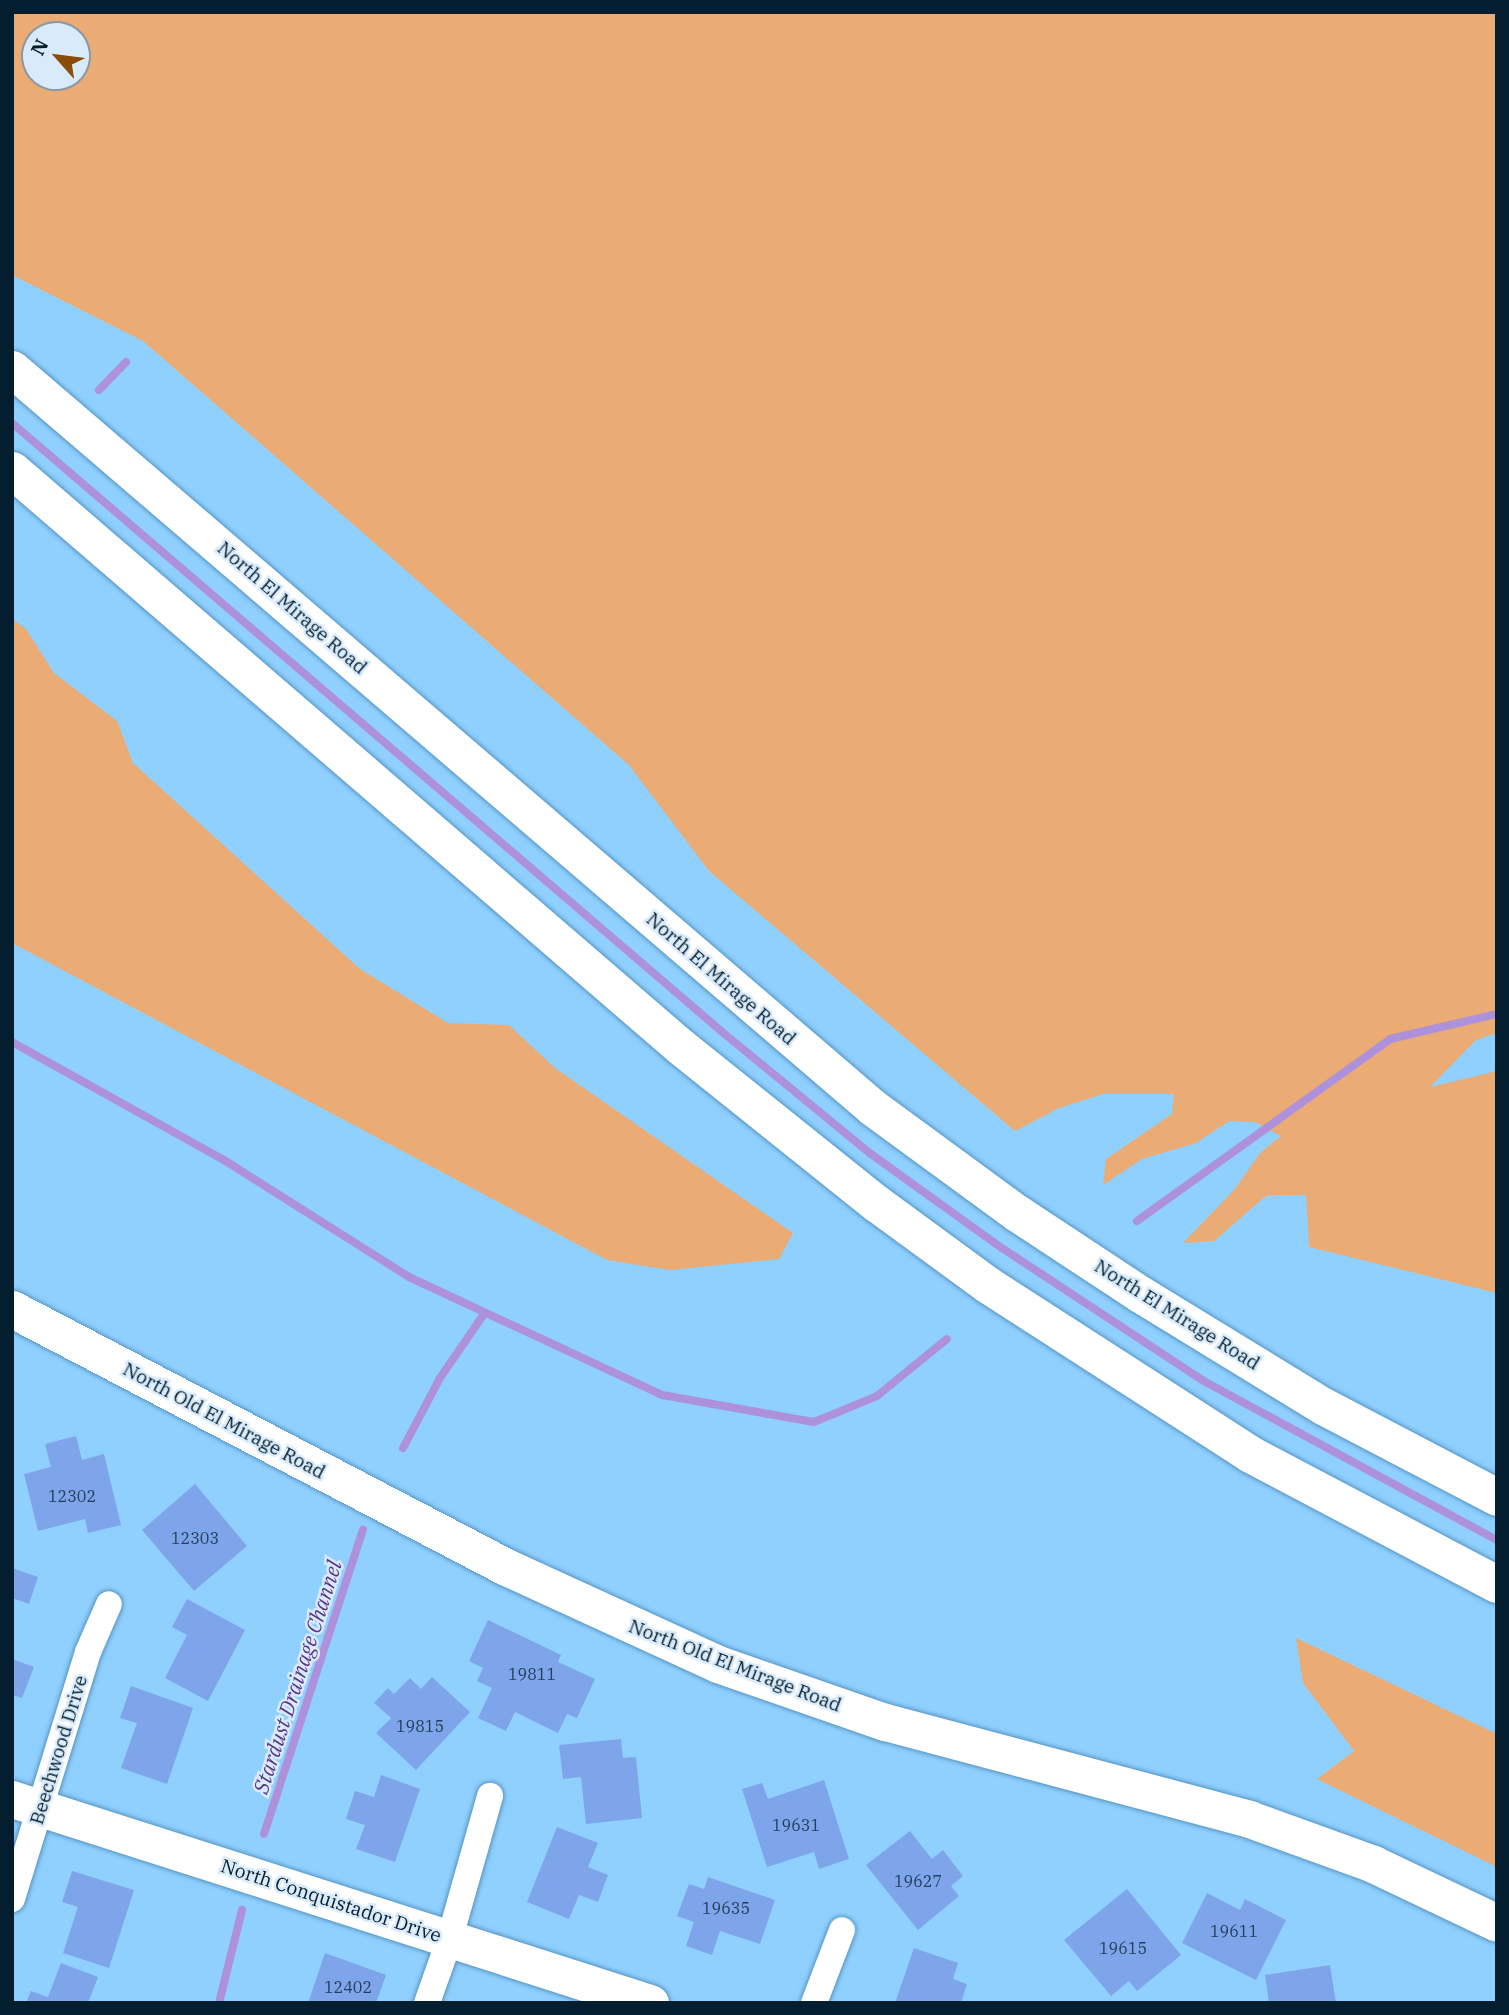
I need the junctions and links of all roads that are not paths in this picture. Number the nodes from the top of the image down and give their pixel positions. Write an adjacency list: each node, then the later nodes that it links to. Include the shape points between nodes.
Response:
1 (12, 369): 4 (main road, North El Mirage Road, via 809,1056 963,1173 1140,1294 1324,1406)
2 (12, 470): 5 (main road, via 681,1047 919,1236 1250,1454)
3 (12, 1310): 10 (main road, North Old El Mirage Road, via 392,1509 635,1629 769,1684 885,1721 1249,1819 1373,1864)
4 (1497, 1497)
5 (1497, 1584)
6 (109, 1604): 8 (street, Beechwood Drive)
7 (489, 1796): 12 (street)
8 (27, 1804): 9 (street, Beechwood Drive); 12 (main road, North Conquistador Drive)
9 (12, 1899)
10 (1497, 1923)
11 (842, 1930): 15 (street)
12 (449, 1941): 13 (street); 14 (main road, North Conquistador Drive)
13 (426, 2003)
14 (650, 2003)
15 (814, 2003)

